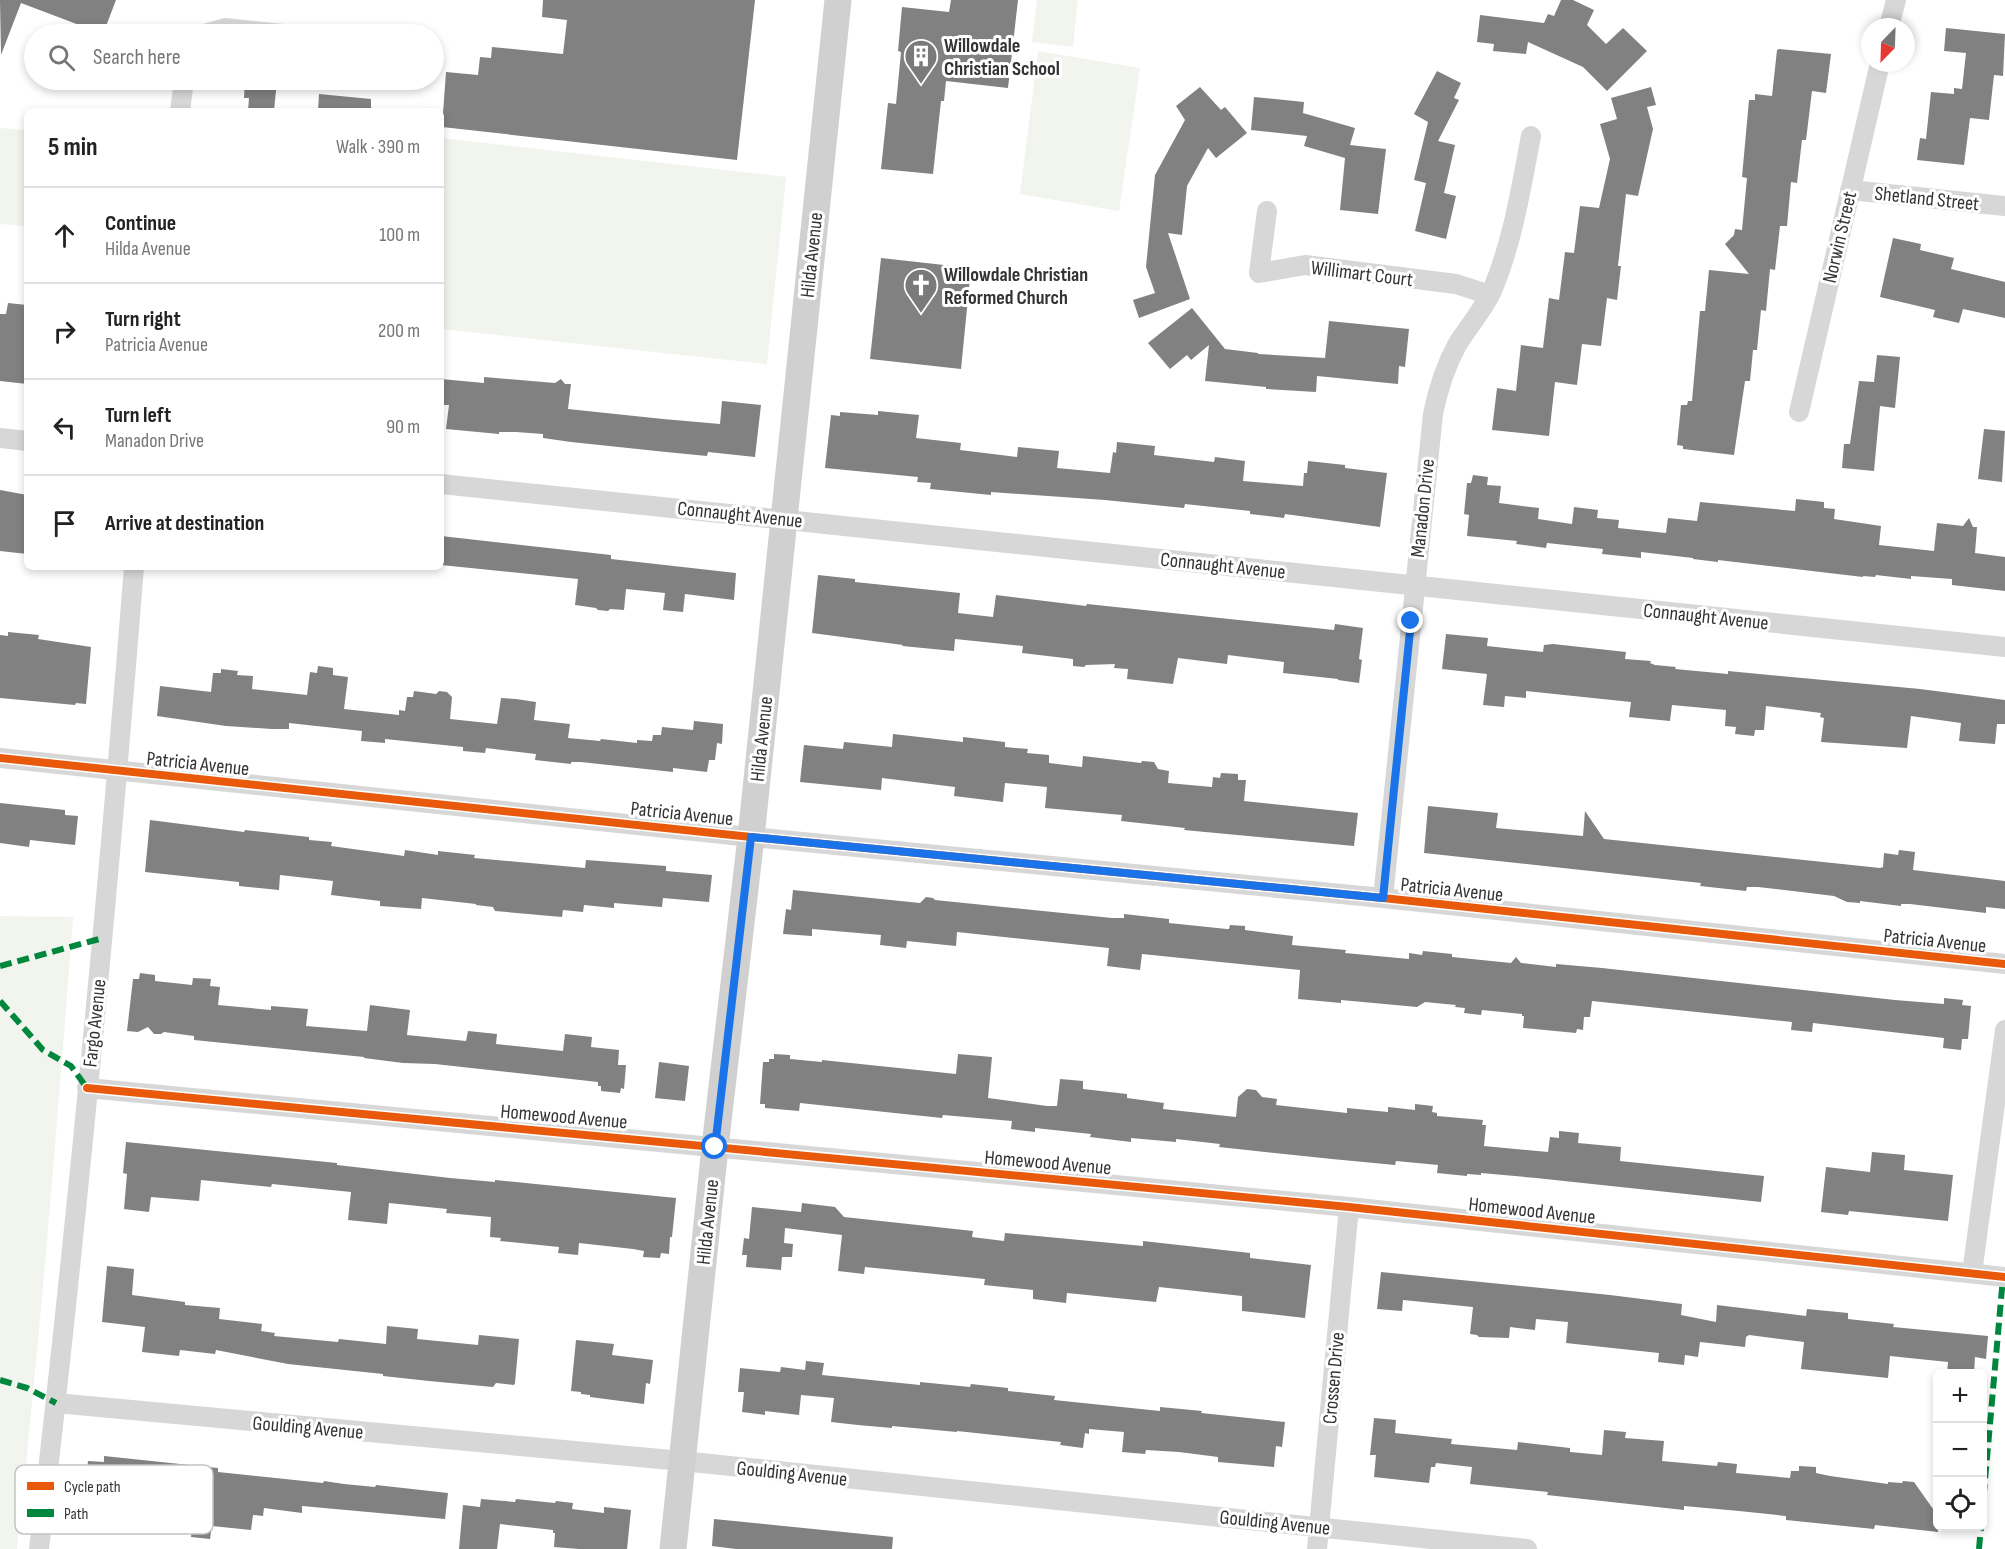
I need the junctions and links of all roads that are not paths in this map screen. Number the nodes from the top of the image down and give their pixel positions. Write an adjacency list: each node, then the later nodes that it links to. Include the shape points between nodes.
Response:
1 (838, 0): 16 (street, Hilda Avenue)
2 (1896, 0): 3 (street)
3 (1891, 18)
4 (1878, 72): 8 (street, Norwin Street)
5 (183, 90): 6 (street)
6 (180, 108)
7 (1532, 136): 11 (street, Manadon Drive, via 1503,263)
8 (1850, 190): 9 (street, Shetland Street); 12 (street, Norwin Street)
9 (2005, 206)
10 (1267, 211): 11 (street, Willimart Court, via 1259,273 1305,265 1456,284)
11 (1490, 295): 18 (street, Manadon Drive, via 1442,376 1430,431)
12 (1799, 412)
13 (0, 438): 14 (street)
14 (24, 441)
15 (444, 484): 16 (street, Connaught Avenue)
16 (784, 519): 18 (street, Connaught Avenue); 22 (street, Hilda Avenue)
17 (134, 570): 21 (street, Fargo Avenue)
18 (1414, 586): 19 (street, Connaught Avenue); 23 (street, Manadon Drive)
19 (2005, 647)
20 (0, 758): 21 (street, Patricia Avenue)
21 (118, 771): 22 (street, Patricia Avenue); 26 (street, Fargo Avenue)
22 (751, 837): 23 (street, Patricia Avenue); 27 (street, Hilda Avenue)
23 (1383, 898): 24 (street, Patricia Avenue)
24 (2005, 964)
25 (2005, 1030): 29 (street)
26 (87, 1088): 27 (street, Homewood Avenue); 31 (street, Fargo Avenue)
27 (715, 1147): 28 (street, Homewood Avenue); 32 (street, Hilda Avenue)
28 (1349, 1207): 29 (street, Homewood Avenue); 34 (street, Crossen Drive)
29 (1972, 1273): 30 (street, Homewood Avenue)
30 (2005, 1277)
31 (56, 1403): 32 (street, Goulding Avenue); 33 (street, Fargo Avenue)
32 (682, 1461): 34 (street, Goulding Avenue); 37 (street, Hilda Avenue)
33 (49, 1465)
34 (1319, 1527): 38 (street, Crossen Drive); 39 (street, Goulding Avenue)
35 (41, 1534): 36 (street, Fargo Avenue)
36 (39, 1549)
37 (673, 1549)
38 (1317, 1549)
39 (1527, 1549)

